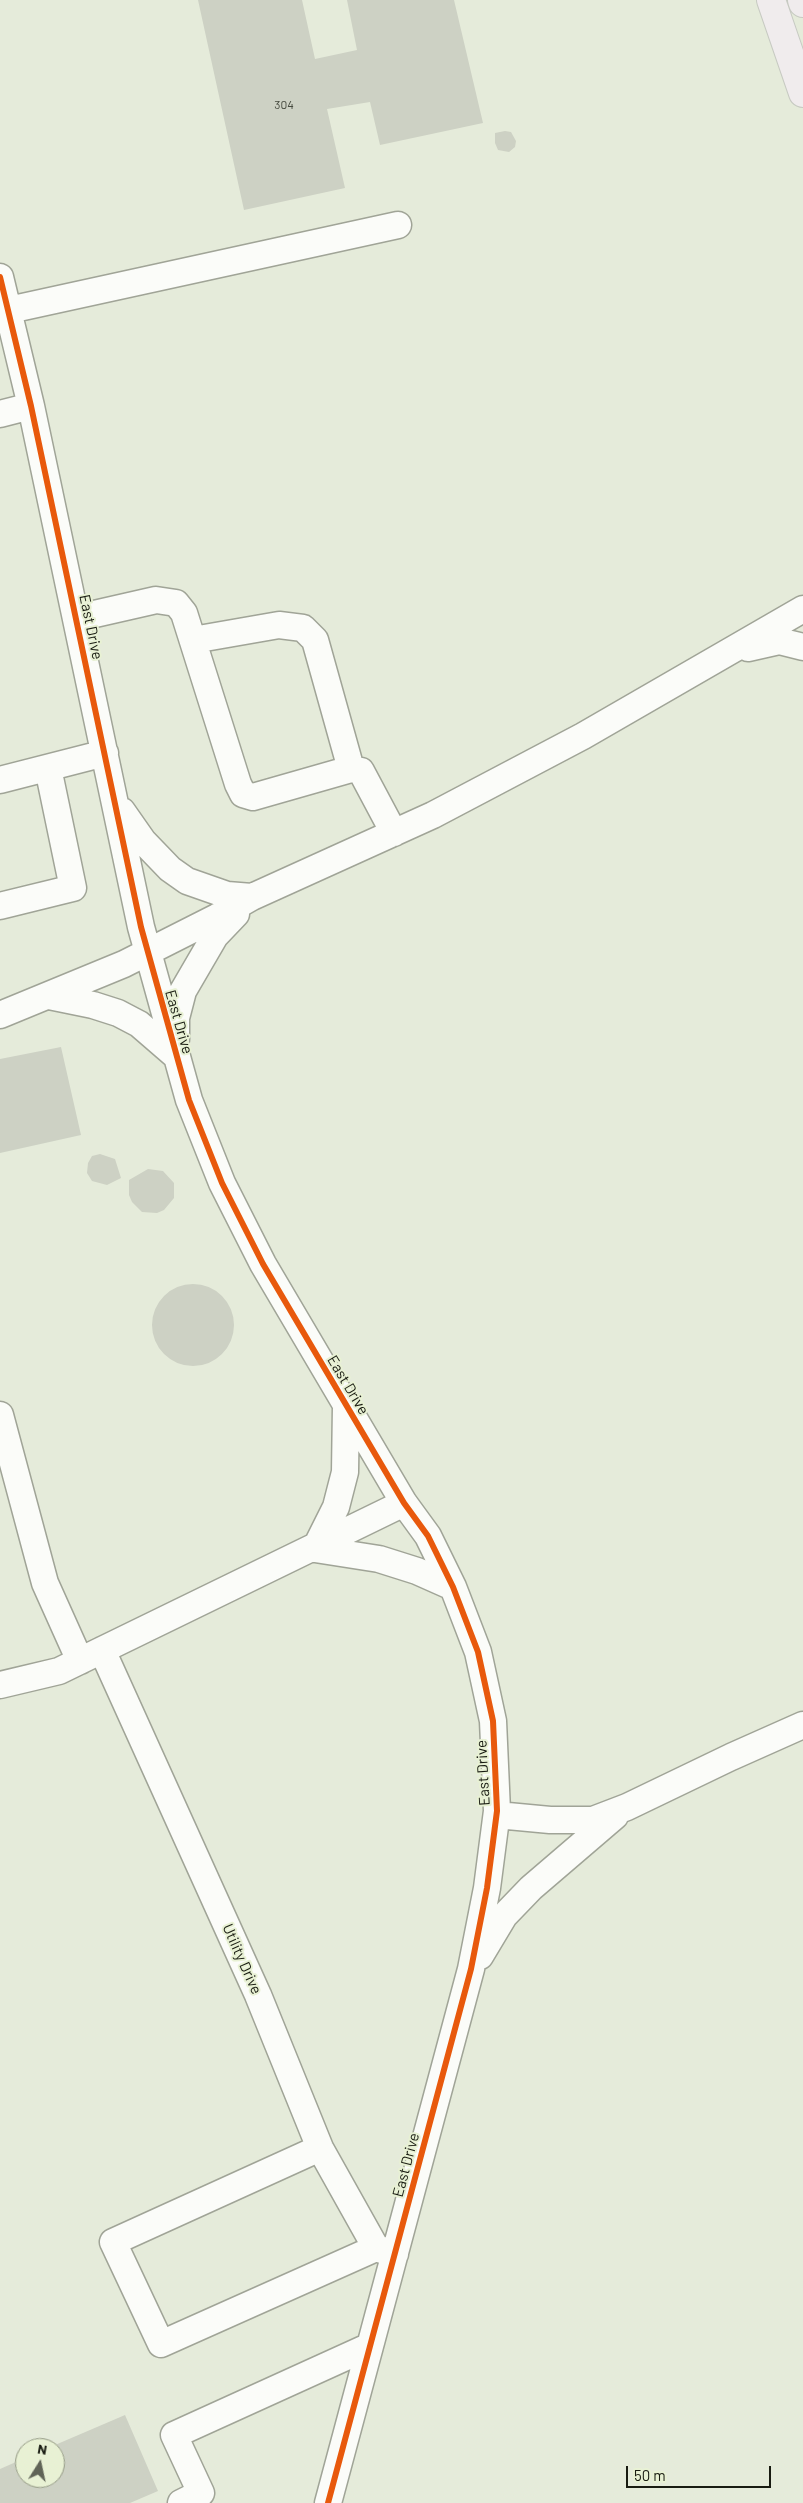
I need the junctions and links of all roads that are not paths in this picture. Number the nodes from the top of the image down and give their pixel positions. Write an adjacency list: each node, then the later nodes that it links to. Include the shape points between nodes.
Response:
1 (770, 0): 2 (main road)
2 (803, 93)
3 (398, 225): 5 (street)
4 (0, 277): 5 (street, East Drive)
5 (8, 310): 6 (street, East Drive)
6 (31, 406): 7 (street); 9 (street, East Drive)
7 (0, 414)
8 (803, 609): 12 (street)
9 (77, 618): 10 (street, via 156,600 176,604 184,612); 13 (street, East Drive)
10 (193, 640): 15 (street, via 279,625 303,628 315,640); 15 (street, via 243,794 253,797)
11 (803, 647): 12 (street, via 779,641)
12 (728, 653): 18 (street, via 583,736)
13 (105, 753): 14 (street); 17 (street, East Drive)
14 (48, 768): 16 (street); 20 (street, via 74,888)
15 (352, 769): 18 (street, via 361,772)
16 (0, 780)
17 (116, 803): 19 (street, via 143,841 170,869 206,890 227,896); 21 (street, East Drive)
18 (394, 833): 19 (street)
19 (252, 897): 21 (street); 24 (street, via 215,936 184,991 176,1018)
20 (0, 906)
21 (148, 953): 22 (street); 24 (street, East Drive)
22 (49, 996): 23 (street); 24 (street, via 118,1013 139,1024)
23 (0, 1015)
24 (176, 1056): 25 (street, East Drive, via 204,1141 242,1225)
25 (346, 1406): 27 (street, East Drive); 28 (street, via 345,1472 336,1507)
26 (0, 1415): 30 (street, Utility Drive, via 45,1583)
27 (404, 1503): 28 (street); 29 (street, East Drive, via 428,1536)
28 (315, 1548): 29 (street, via 379,1559); 30 (street)
29 (453, 1587): 34 (street, East Drive, via 478,1652 492,1721)
30 (91, 1655): 31 (street, via 59,1671); 36 (street, Utility Drive, via 258,1995)
31 (0, 1685)
32 (803, 1726): 33 (street)
33 (627, 1807): 34 (street, via 593,1820); 35 (street, via 572,1852 504,1916)
34 (497, 1815): 35 (street, East Drive)
35 (471, 1969): 37 (street, East Drive)
36 (320, 2148): 37 (street, Utility Drive); 37 (street, via 113,2242 161,2344)
37 (386, 2251): 38 (street, East Drive)
38 (370, 2346): 39 (street, via 174,2435 201,2493); 40 (street, East Drive)
39 (180, 2503)
40 (328, 2503)

